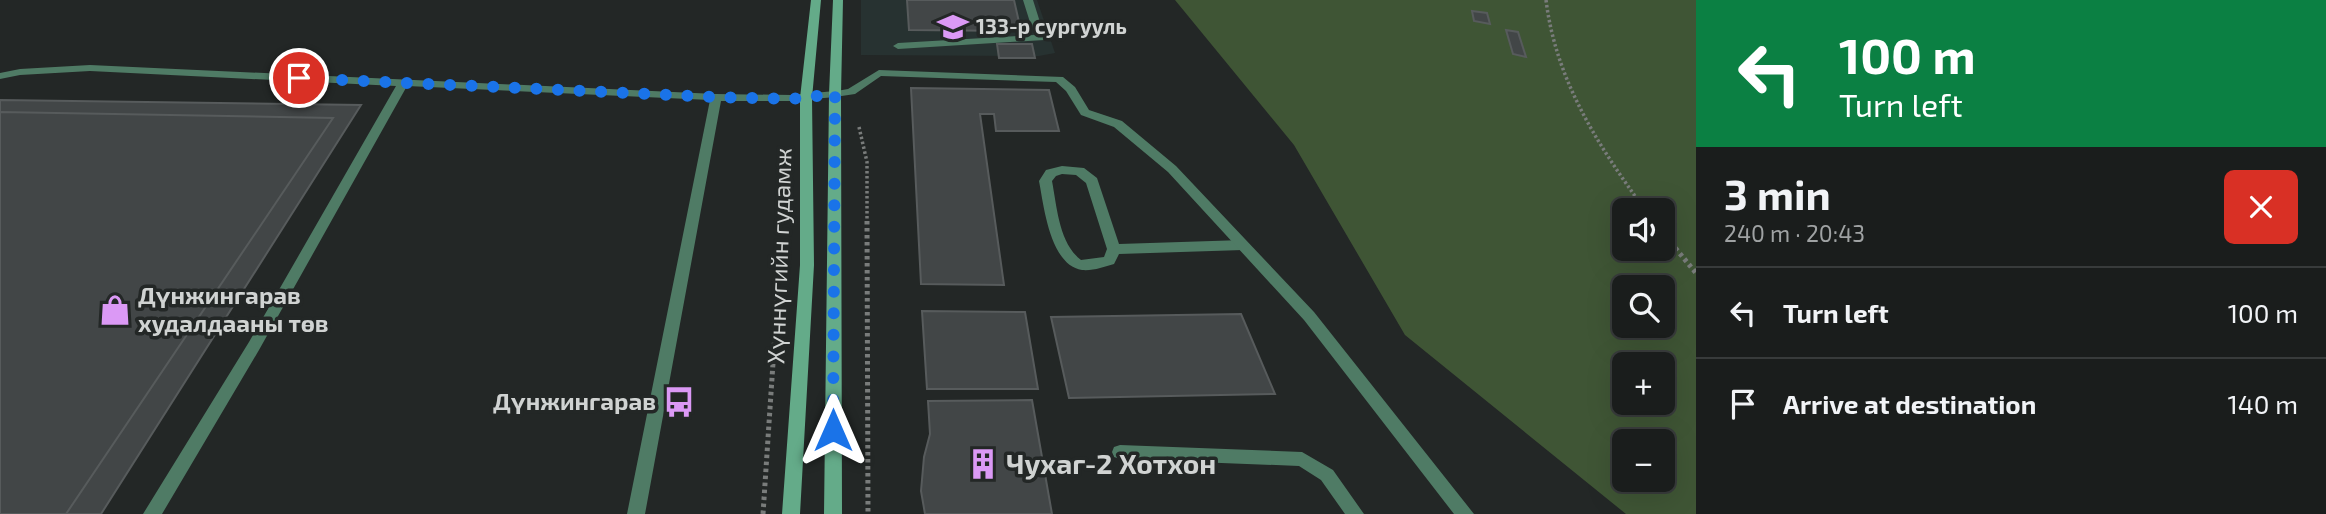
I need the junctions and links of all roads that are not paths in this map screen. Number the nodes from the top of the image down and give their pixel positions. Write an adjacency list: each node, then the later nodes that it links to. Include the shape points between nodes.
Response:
1 (816, 0): 9 (main road, Хүннүгийн гудамж)
2 (838, 0): 7 (main road, Хүннүгийн гудамж)
3 (1027, 0): 4 (street, via 1040,38)
4 (898, 46)
5 (0, 76): 6 (street, via 90,68)
6 (403, 83): 8 (street); 13 (street)
7 (835, 94): 9 (street); 10 (street, via 851,92 879,73 1059,79 1085,112 1118,124 1172,169); 16 (main road, Хүннүгийн гудамж)
8 (716, 97): 9 (street); 14 (street)
9 (806, 98): 15 (main road, Хүннүгийн гудамж, via 807,265)
10 (1243, 245): 11 (street); 18 (street, via 1309,316)
11 (1114, 249): 11 (street, via 1109,260 1095,265 1077,264 1063,251 1045,181 1051,173 1079,171 1092,181)
12 (1120, 452): 17 (street, via 1302,459 1327,475)
13 (152, 514)
14 (636, 514)
15 (791, 514)
16 (833, 514)
17 (1355, 514)
18 (1465, 514)

